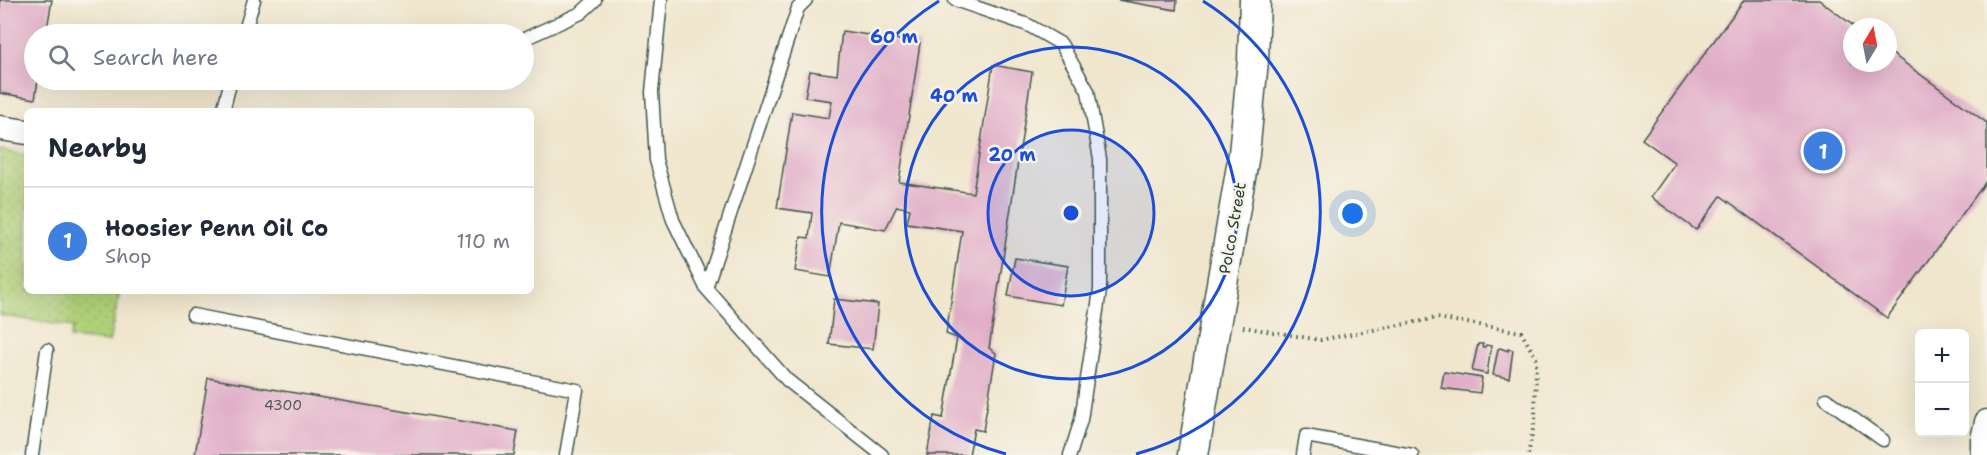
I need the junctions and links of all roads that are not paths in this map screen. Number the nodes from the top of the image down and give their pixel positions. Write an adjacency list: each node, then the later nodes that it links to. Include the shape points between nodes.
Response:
1 (254, 0): 7 (lane)
2 (595, 0): 8 (lane, via 581,13)
3 (661, 0): 13 (lane, via 652,92 656,160 673,220)
4 (806, 0): 13 (lane, via 798,8)
5 (955, 0): 22 (lane, via 1028,25 1060,44 1089,91 1100,159 1100,290 1081,420)
6 (1254, 0): 23 (street, Polco Street, via 1247,126)
7 (247, 24)
8 (534, 34)
9 (228, 90): 10 (lane)
10 (224, 108)
11 (0, 128): 12 (street)
12 (24, 132)
13 (706, 288): 21 (lane, via 787,380)
14 (193, 315): 20 (lane, via 577,390)
15 (47, 350): 19 (lane)
16 (1826, 399): 18 (lane)
17 (1987, 422): 26 (street)
18 (1883, 440)
19 (32, 455)
20 (566, 455)
21 (882, 455)
22 (1070, 455)
23 (1193, 455)
24 (1303, 455): 25 (lane, via 1306,436)
25 (1412, 455)
26 (1983, 455)

